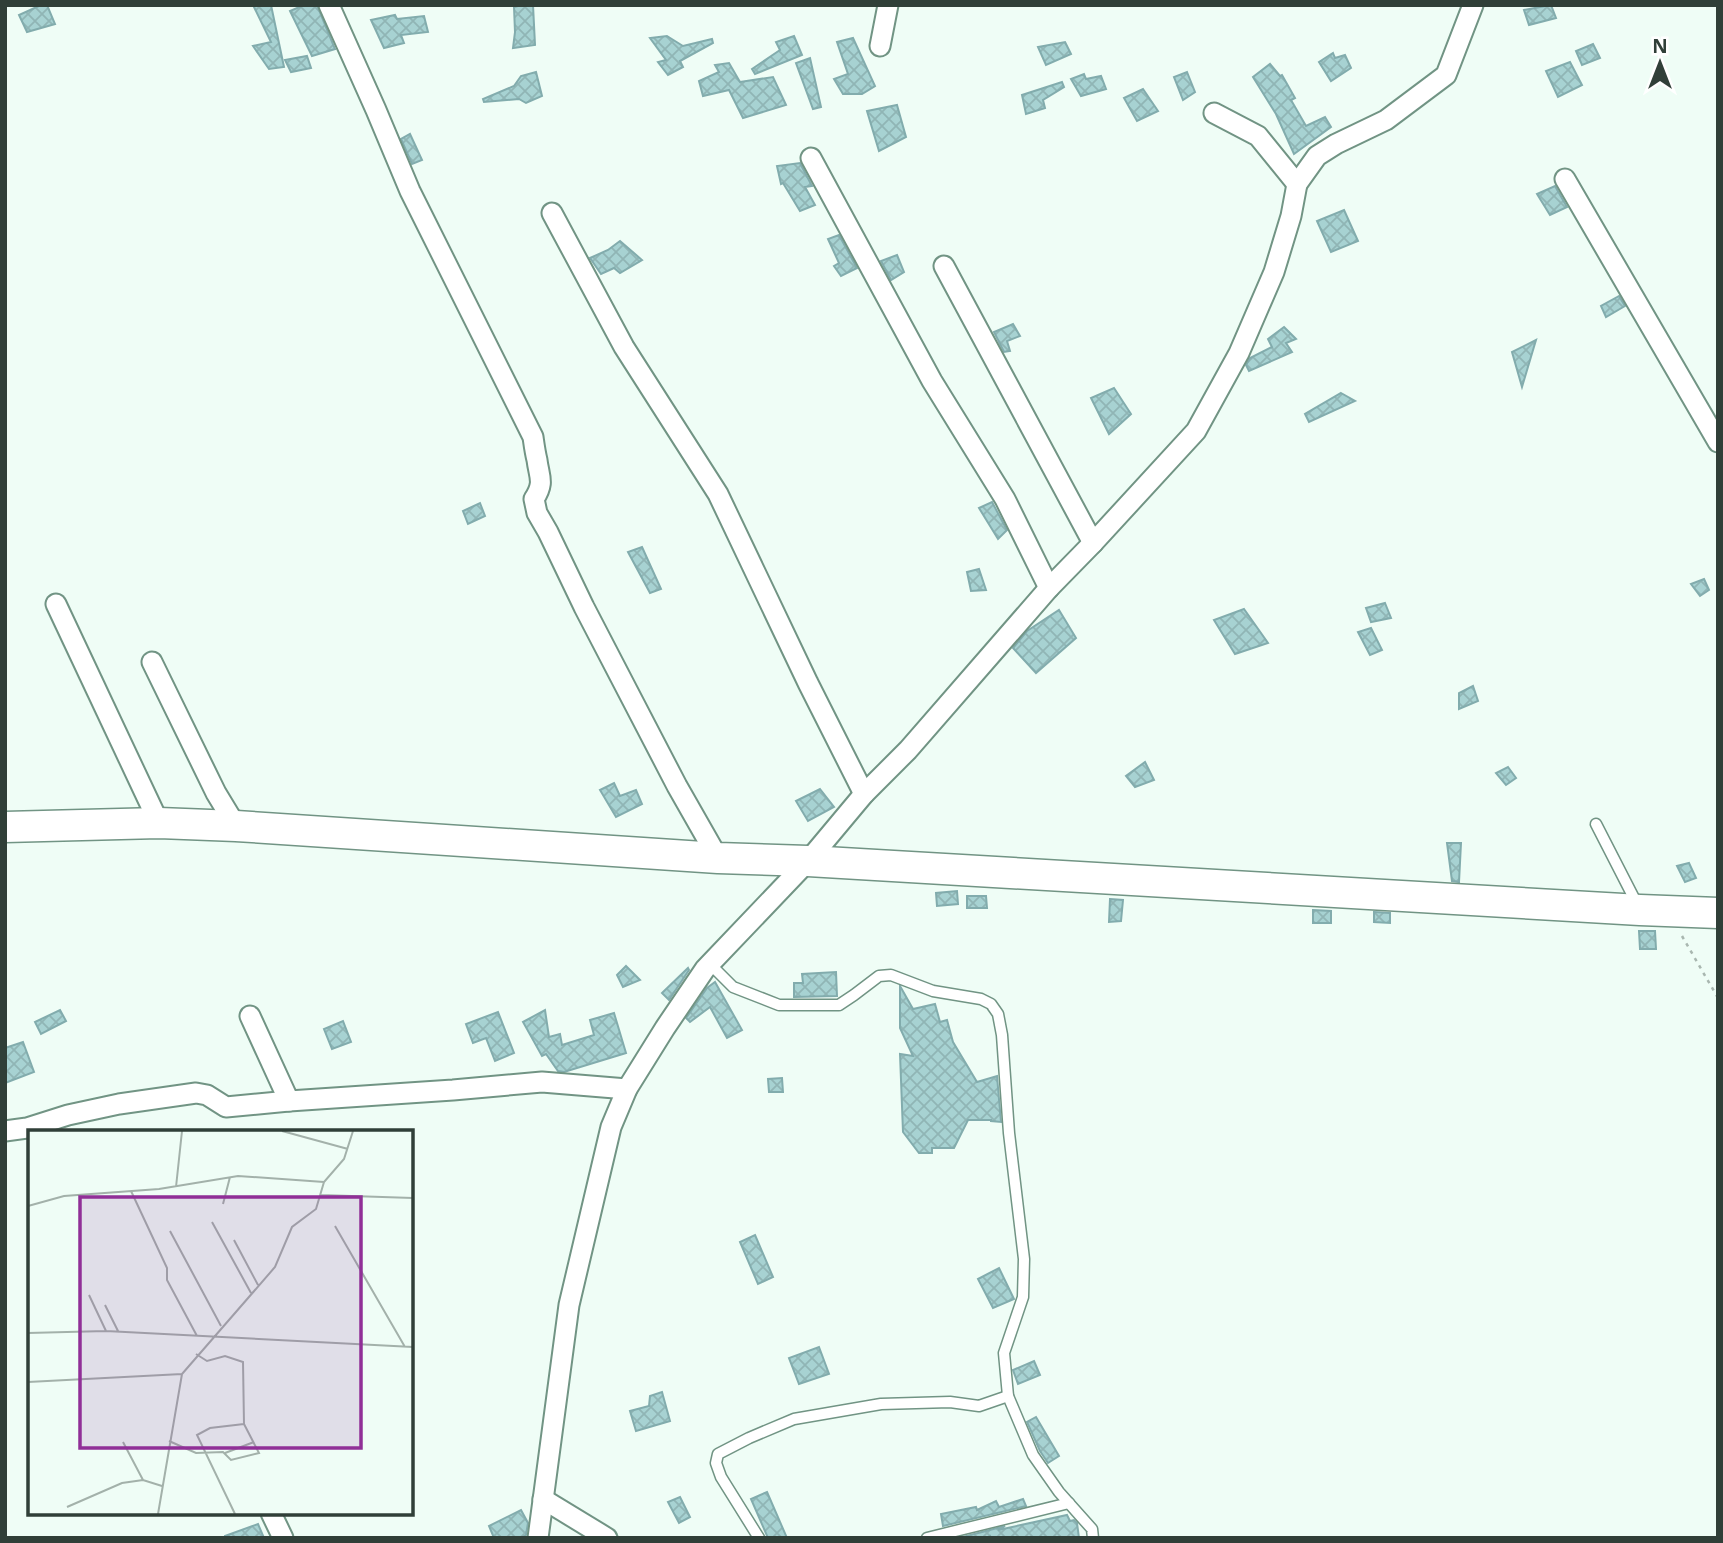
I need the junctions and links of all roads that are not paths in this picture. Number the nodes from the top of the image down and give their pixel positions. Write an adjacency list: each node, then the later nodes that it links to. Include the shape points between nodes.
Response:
1 (329, 5): 21 (street, via 410,191 533,437 542,479 534,499 537,513)
2 (888, 5): 4 (street)
3 (1473, 5): 8 (street, via 1446,75 1386,120 1317,156)
4 (880, 46)
5 (1214, 113): 8 (street, via 1258,136)
6 (811, 158): 13 (street, via 932,382 1005,499)
7 (1565, 179): 11 (street)
8 (1297, 184): 12 (street, via 1274,272 1240,353 1196,431)
9 (552, 213): 16 (street, via 624,347 718,494)
10 (944, 266): 12 (street)
11 (1718, 442)
12 (1093, 543): 13 (street)
13 (1049, 589): 16 (street)
14 (56, 604): 17 (street)
15 (152, 662): 19 (street)
16 (864, 794): 22 (street)
17 (159, 823): 19 (main road); 20 (main road)
18 (1596, 824): 23 (lane)
19 (236, 826): 21 (main road)
20 (5, 827)
21 (718, 858): 22 (main road)
22 (808, 861): 23 (main road); 25 (street)
23 (1655, 911): 24 (main road)
24 (1718, 912)
25 (710, 964): 27 (street); 30 (lane, via 733,987 779,1005 839,1005 879,976 891,975 933,991 981,999 998,1014 1024,1259 1023,1297 1004,1353)
26 (250, 1016): 28 (street)
27 (627, 1089): 28 (street, via 542,1082); 31 (street, via 611,1127 569,1305)
28 (289, 1101): 29 (street, via 226,1107 196,1093 119,1104)
29 (5, 1131)
30 (1008, 1396): 32 (lane, via 1033,1455); 37 (lane, via 979,1406 881,1404 794,1419 718,1454 716,1463 722,1477)
31 (544, 1499): 35 (street); 36 (street)
32 (1069, 1503): 38 (lane); 39 (lane, via 1092,1529)
33 (272, 1515): 34 (street)
34 (283, 1538)
35 (538, 1538)
36 (607, 1538)
37 (759, 1538)
38 (927, 1538)
39 (1093, 1538)

